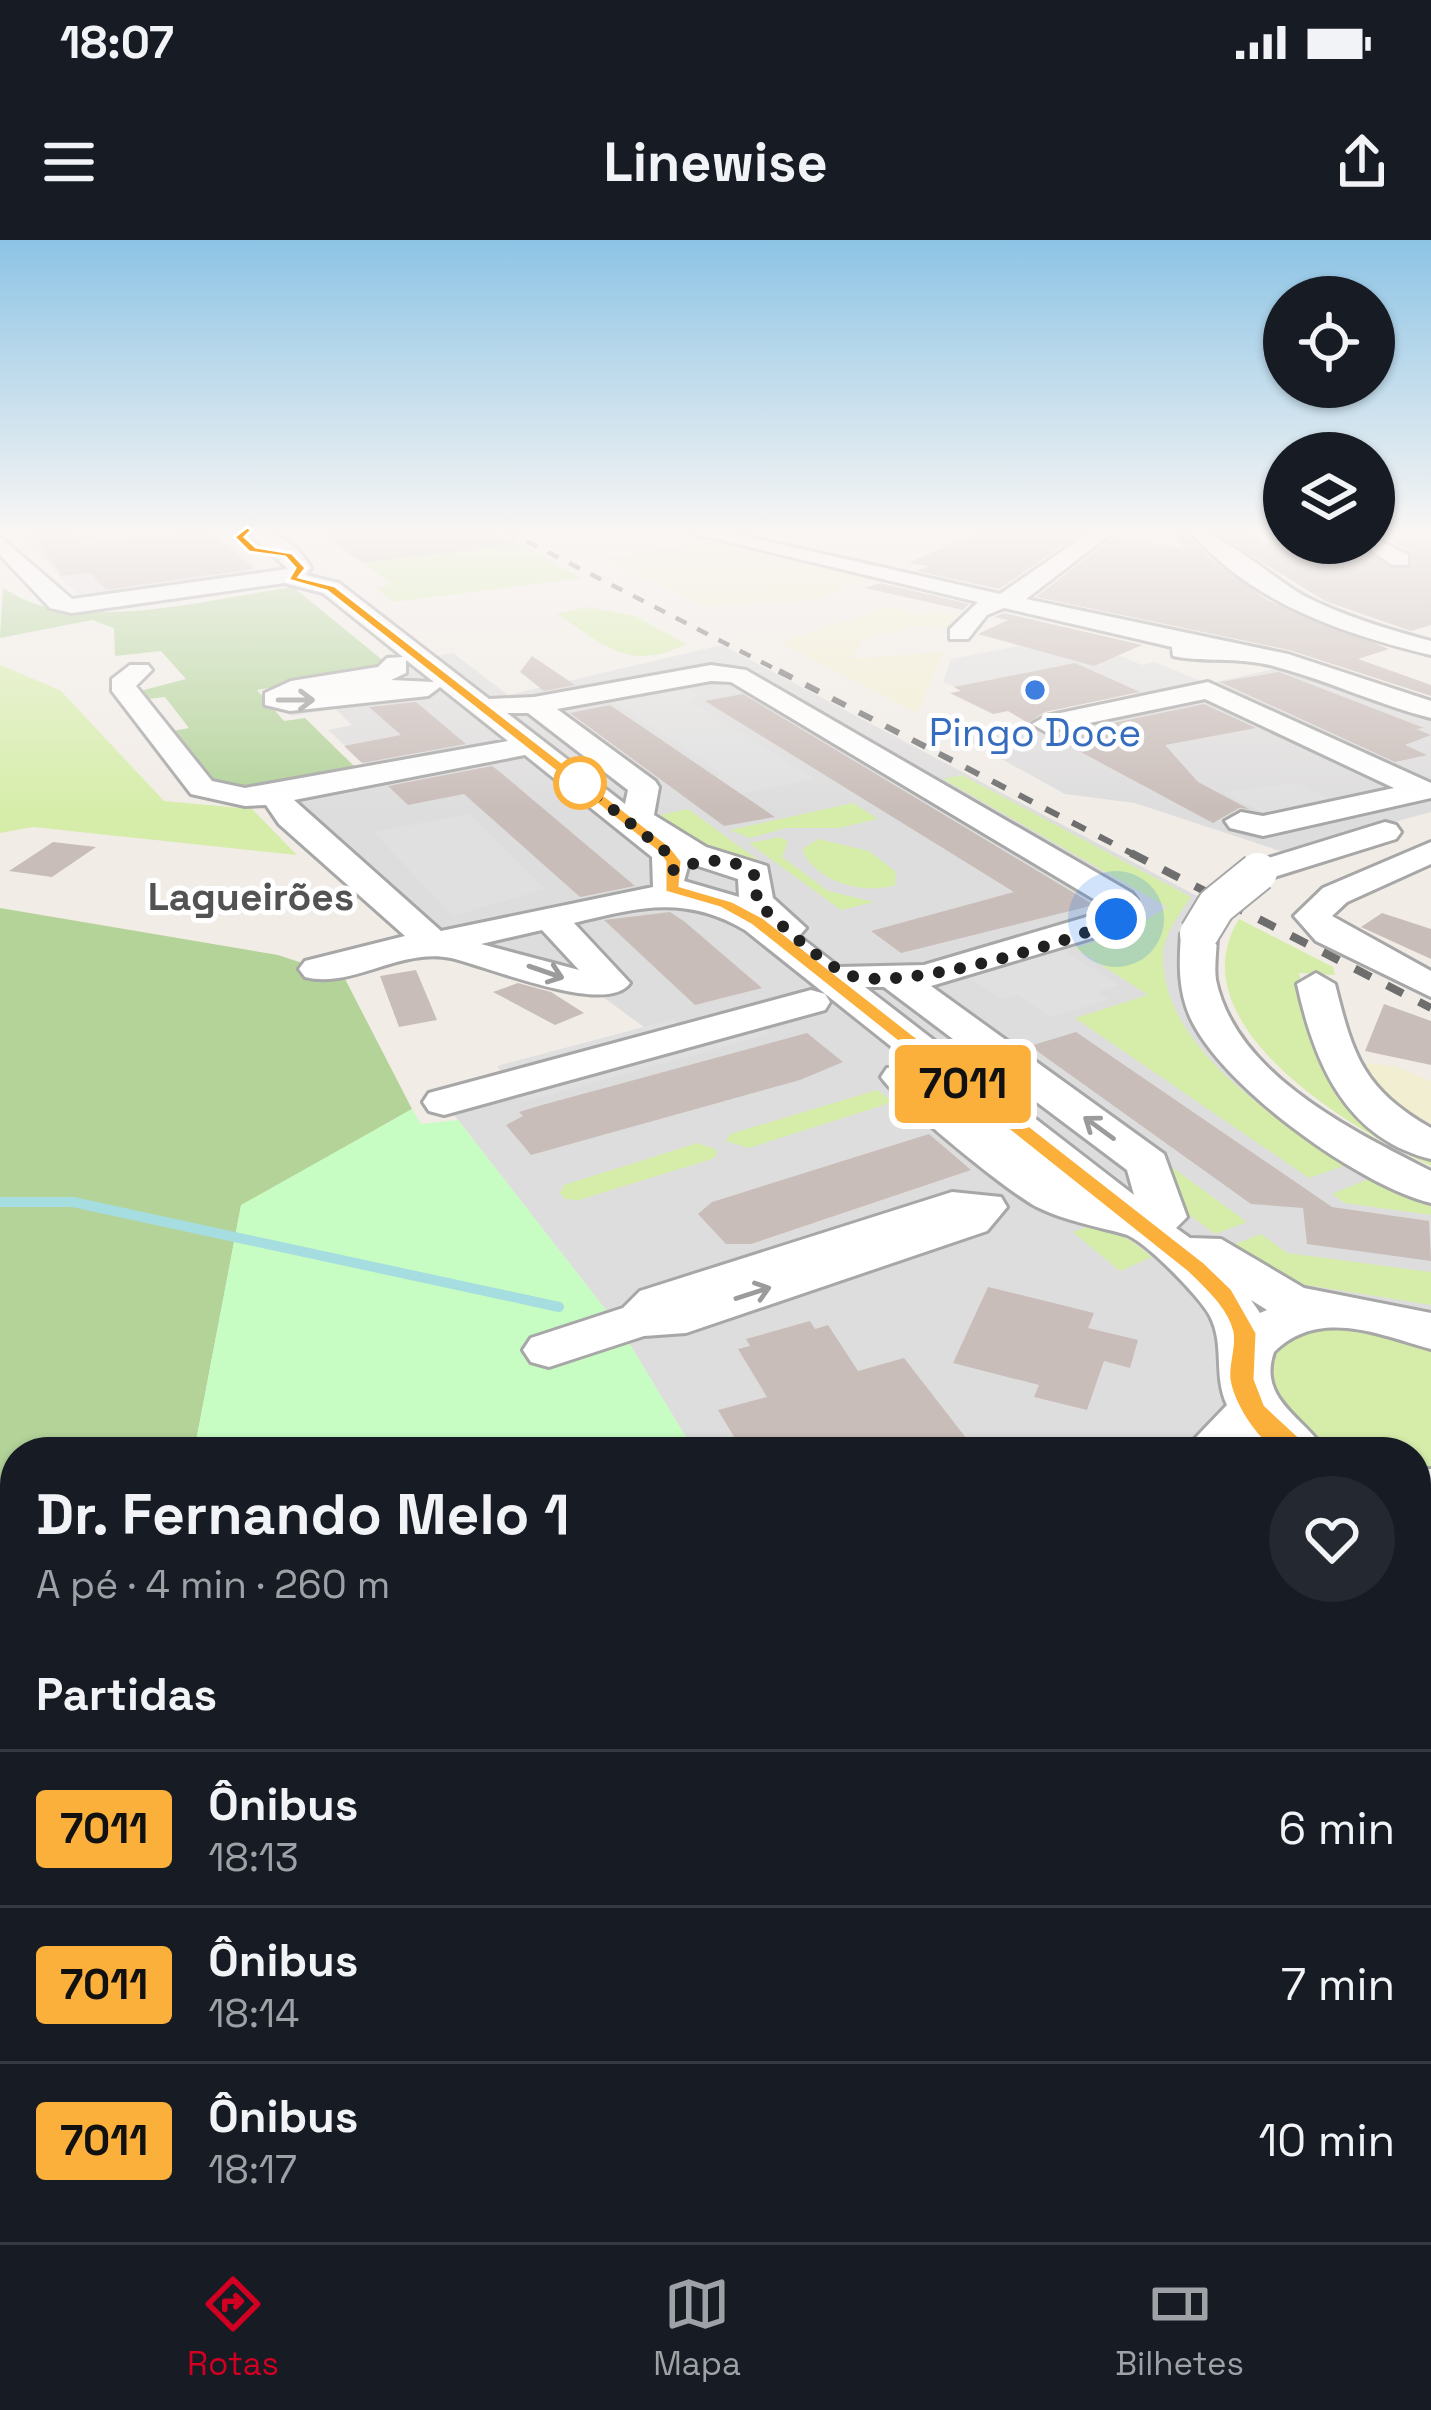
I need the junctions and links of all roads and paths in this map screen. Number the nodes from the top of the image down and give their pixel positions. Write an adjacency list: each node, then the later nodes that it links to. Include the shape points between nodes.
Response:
1 (349, 623): 12 (street)
2 (378, 623): 18 (street)
3 (968, 623): 8 (street)
4 (1090, 623): 11 (street, via 1183,649 1202,668)
5 (1341, 623): 6 (street)
6 (1344, 625): 9 (street); 11 (street)
7 (1431, 633): 9 (street)
8 (959, 634)
9 (1392, 639): 10 (street)
10 (1431, 648)
11 (1244, 660): 17 (street, via 1306,668)
12 (396, 662): 14 (street); 14 (street, one-way to 14, via 384,674 274,699)
13 (139, 670): 21 (street, via 121,685 202,788)
14 (428, 688): 18 (street, via 465,716)
15 (1142, 689): 19 (street, via 1048,716 1208,690)
16 (534, 704): 18 (street); 22 (street, via 644,787); 32 (street, via 737,675 1120,900 1116,919 1089,932)
17 (1431, 712): 19 (street)
18 (500, 714): 20 (street); 22 (street)
19 (1311, 738): 24 (street, via 1424,791 1263,826)
20 (531, 745): 21 (street); 26 (street, via 664,850)
21 (275, 795): 28 (street, via 299,826)
22 (639, 814): 26 (street, via 694,854)
23 (1431, 820): 39 (street, bridge, via 1258,872 1216,906 1192,963 1198,995 1222,1037 1259,1079 1365,1154)
24 (1241, 821)
25 (1431, 852): 34 (street, via 1335,895 1312,916 1329,933)
26 (694, 885): 27 (street); 29 (street); 31 (street, via 753,896)
27 (550, 918): 28 (street); 28 (street, one-way to 27, via 588,986 611,983)
28 (433, 944): 30 (street)
29 (786, 944): 35 (street, via 780,974); 40 (street)
30 (318, 969)
31 (849, 976): 32 (street); 40 (street)
32 (898, 980): 40 (street, one-way to 32, via 1148,1164)
33 (1316, 984): 37 (street, via 1335,1066 1351,1090)
34 (1431, 986)
35 (811, 1002): 36 (street); 38 (street)
36 (444, 1102)
37 (1431, 1146)
38 (1039, 1188): 40 (street, via 1089,1214); 43 (street, via 984,1207 970,1221 668,1321 641,1320)
39 (1431, 1189)
40 (1155, 1223): 41 (street, via 1238,1274); 44 (street, via 1223,1294 1245,1333)
41 (1327, 1312): 42 (street); 44 (street, via 1291,1318)
42 (1424, 1326)
43 (549, 1350)
44 (1246, 1353): 45 (street, via 1242,1379)
45 (1252, 1408): 46 (street); 47 (street)
46 (1231, 1437)
47 (1282, 1437)

